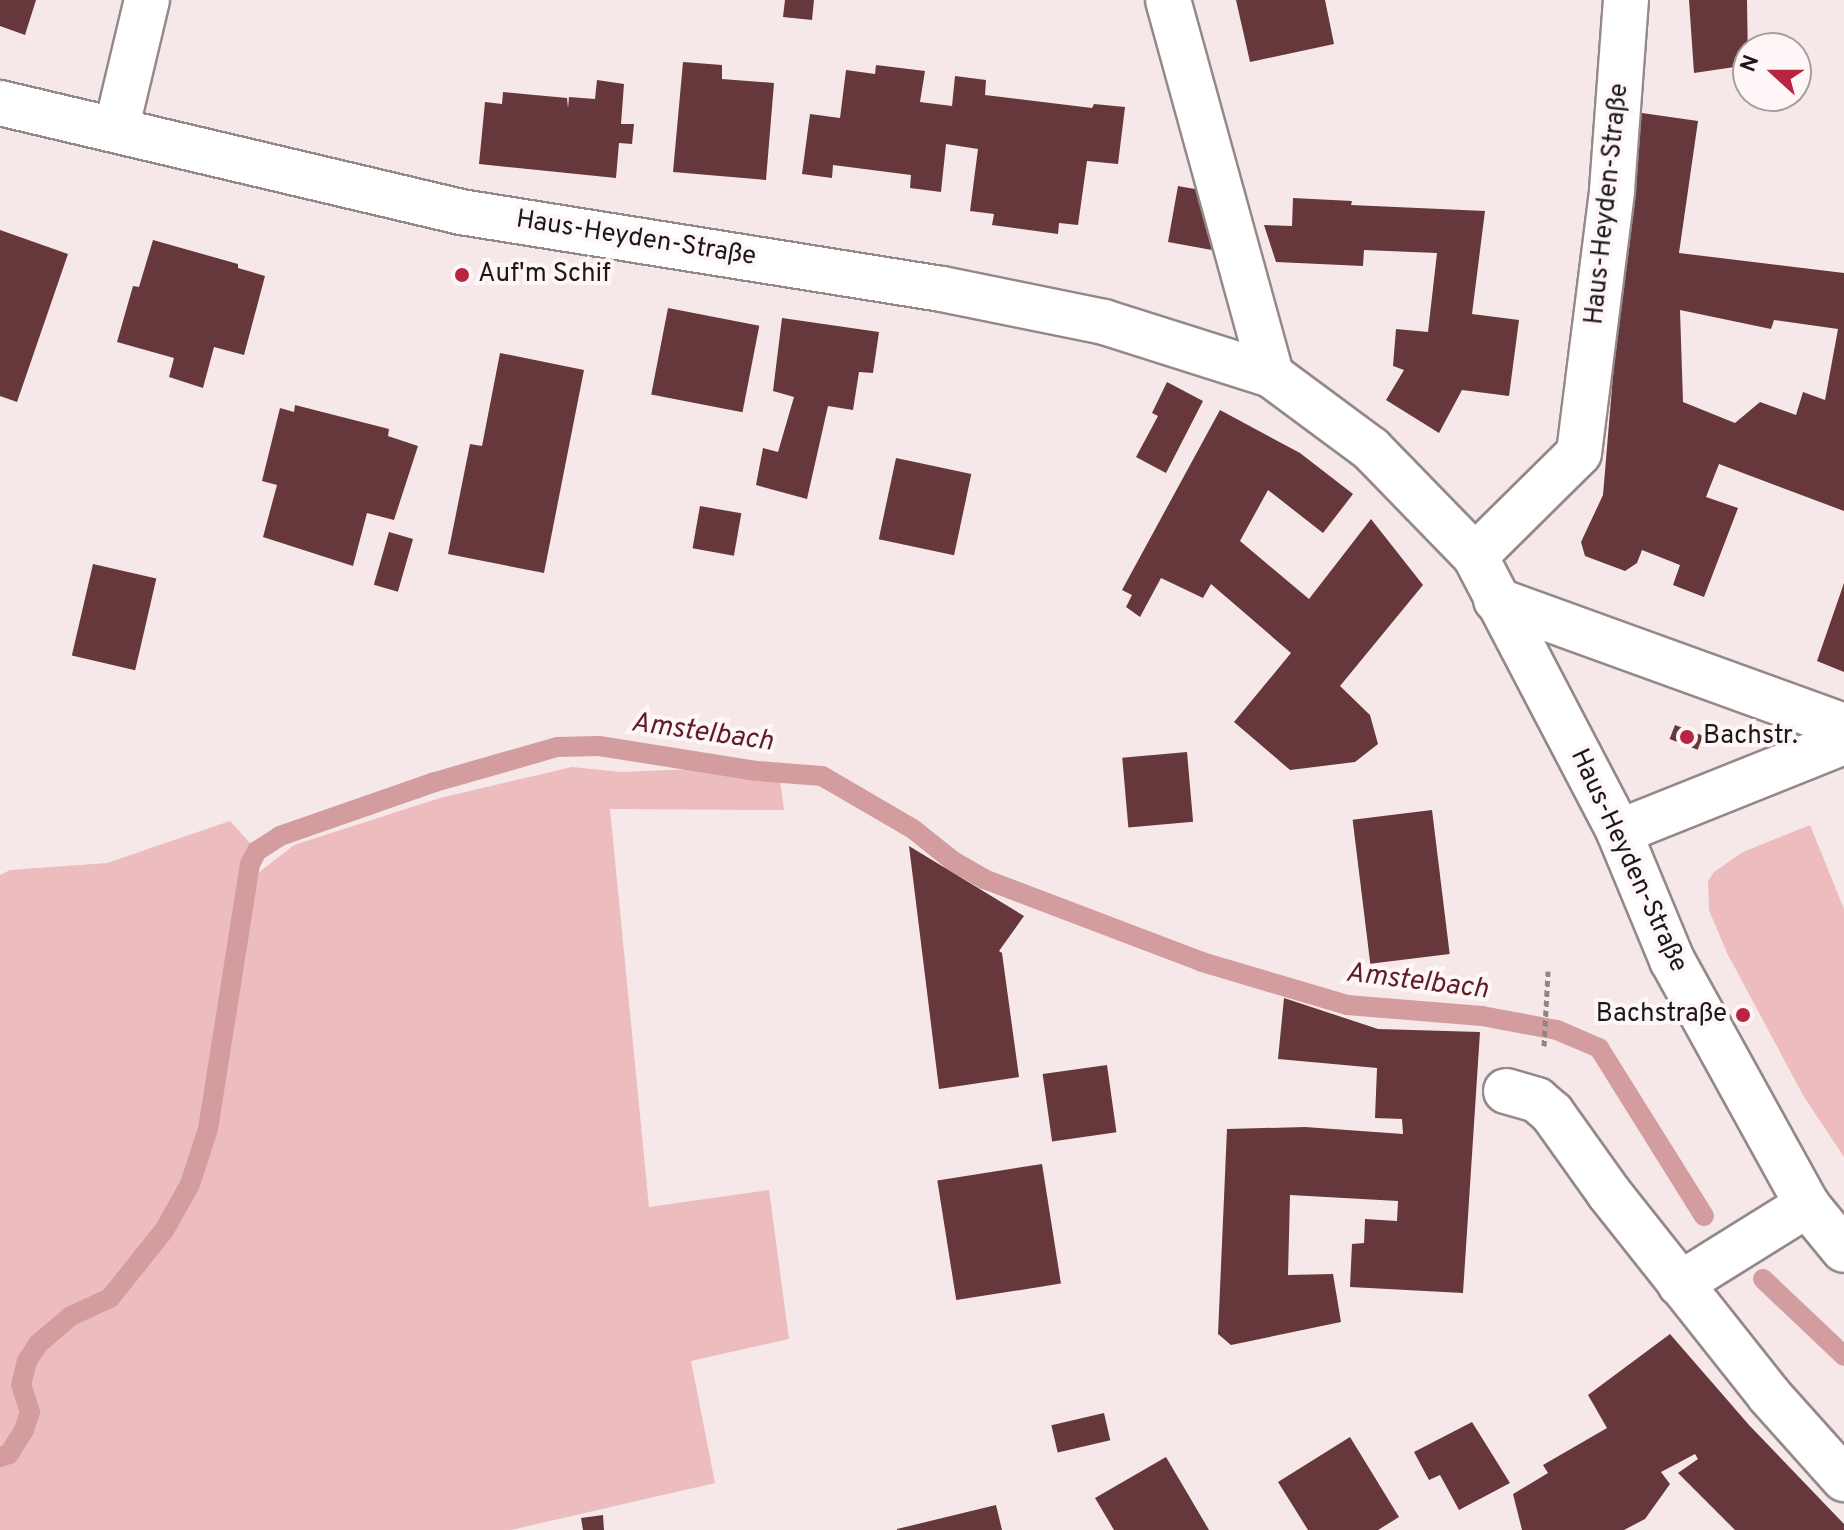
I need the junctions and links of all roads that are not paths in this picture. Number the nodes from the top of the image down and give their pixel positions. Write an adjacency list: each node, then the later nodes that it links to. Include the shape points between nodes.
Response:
1 (147, 0): 5 (street)
2 (1168, 0): 6 (street)
3 (1626, 0): 7 (street, Haus-Heyden-Straße, via 1612,190 1579,453)
4 (0, 103): 5 (street, Haus-Heyden-Straße)
5 (116, 130): 6 (street, Haus-Heyden-Straße, via 461,212 942,289 1104,322)
6 (1271, 375): 7 (street, Haus-Heyden-Straße, via 1371,449)
7 (1475, 556): 8 (street, Haus-Heyden-Straße)
8 (1496, 600): 9 (street); 11 (street, Haus-Heyden-Straße)
9 (1844, 726)
10 (1844, 742): 11 (street)
11 (1619, 832): 13 (street, Haus-Heyden-Straße, via 1672,960)
12 (1506, 1091): 15 (street, via 1537,1100 1552,1113)
13 (1807, 1205): 14 (street, Haus-Heyden-Straße); 15 (street)
14 (1844, 1250)
15 (1680, 1284): 16 (street)
16 (1844, 1479)

